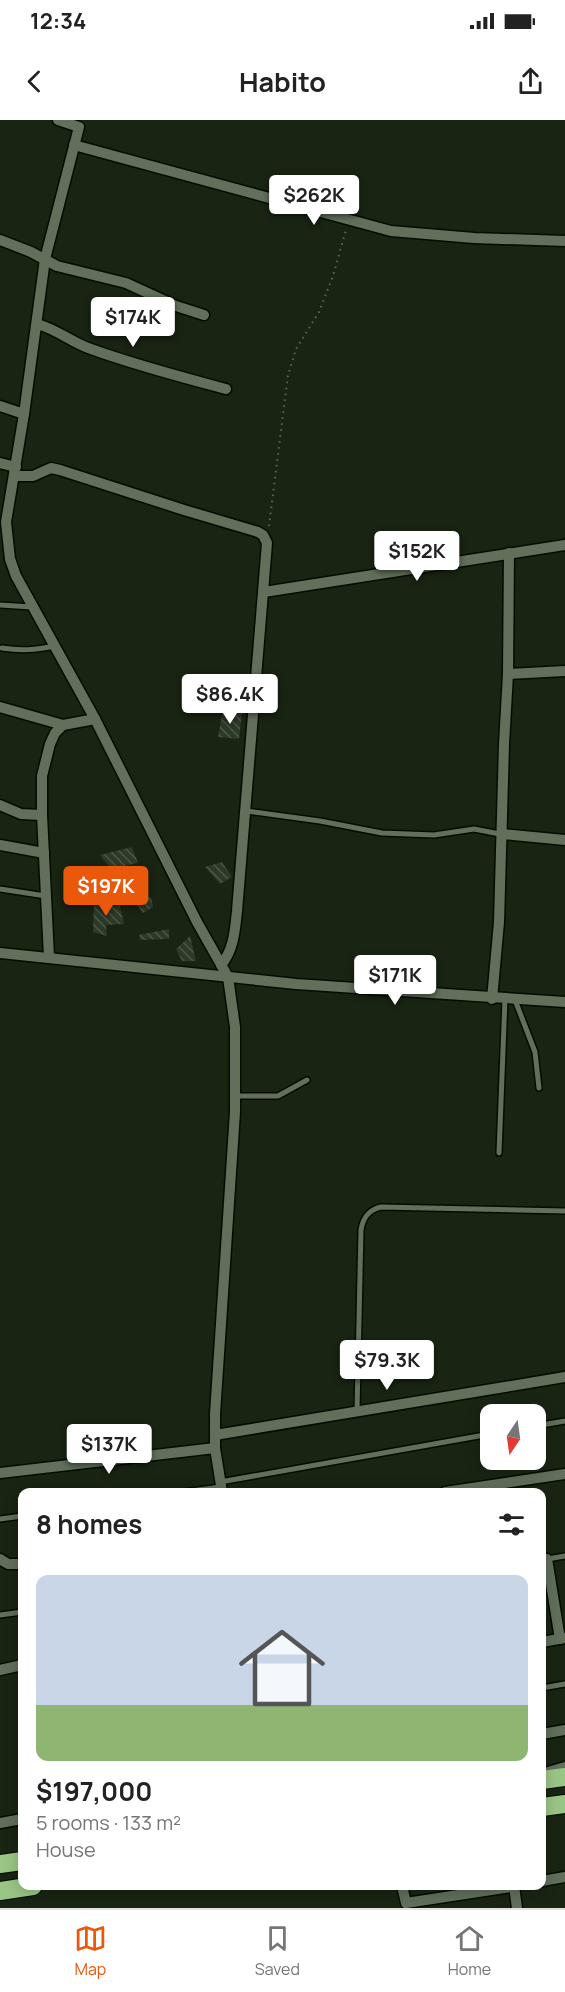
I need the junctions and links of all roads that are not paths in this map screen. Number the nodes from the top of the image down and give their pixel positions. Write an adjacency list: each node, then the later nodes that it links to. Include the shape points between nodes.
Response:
1 (58, 120): 2 (street)
2 (80, 123): 3 (street)
3 (74, 145): 5 (street, via 391,231); 6 (street)
4 (0, 240): 6 (street)
5 (565, 241)
6 (45, 260): 7 (street, via 126,283); 8 (street)
7 (204, 315)
8 (37, 324): 9 (street, via 53,328 88,348); 11 (street)
9 (226, 389)
10 (0, 406): 11 (street)
11 (24, 414): 13 (street)
12 (0, 463): 13 (street)
13 (15, 471): 16 (street, via 33,476 51,468 60,470 258,532 267,543); 18 (street, via 6,522 7,540 16,576)
14 (565, 545): 15 (street)
15 (509, 553): 16 (street); 22 (street)
16 (264, 592): 27 (street)
17 (0, 605): 18 (lane)
18 (33, 608): 19 (street)
19 (54, 646): 20 (lane, via 34,651); 24 (street)
20 (2, 648)
21 (565, 671): 22 (street)
22 (508, 674): 29 (street)
23 (0, 707): 25 (street)
24 (95, 719): 25 (street); 37 (street)
25 (63, 725): 28 (street, via 55,733 46,756)
26 (0, 805): 28 (street, via 21,814)
27 (245, 811): 29 (lane, via 382,833 434,835 474,830); 37 (street, via 234,936 227,959)
28 (42, 815): 32 (street)
29 (502, 834): 30 (street); 39 (street)
30 (565, 840)
31 (0, 845): 32 (street)
32 (44, 853): 34 (street)
33 (0, 890): 34 (lane)
34 (46, 896): 36 (street)
35 (0, 953): 36 (street)
36 (49, 957): 38 (street)
37 (221, 965): 38 (street)
38 (228, 977): 39 (street); 44 (street, via 235,1027)
39 (492, 999): 40 (street)
40 (510, 1000): 41 (street); 43 (lane, via 535,1052); 45 (lane)
41 (565, 1002)
42 (307, 1080): 44 (lane, via 278,1096)
43 (539, 1088)
44 (235, 1096): 51 (street)
45 (499, 1153)
46 (565, 1211): 48 (lane, via 381,1208 366,1214 361,1230)
47 (565, 1377): 48 (street)
48 (357, 1411): 51 (street)
49 (565, 1421): 50 (lane)
50 (546, 1424)
51 (215, 1435): 53 (street)
52 (480, 1436): 56 (lane)
53 (215, 1448): 54 (street); 56 (street)
54 (0, 1473)
55 (565, 1474): 57 (street)
56 (221, 1487)
57 (472, 1488)
58 (18, 1517): 59 (lane)
59 (0, 1520)
60 (565, 1556): 62 (lane)
61 (0, 1560): 63 (street)
62 (546, 1560)
63 (18, 1564)
64 (546, 1569): 67 (street)
65 (18, 1613): 66 (lane)
66 (0, 1615)
67 (562, 1638): 68 (street)
68 (546, 1640)
69 (18, 1666): 70 (street)
70 (0, 1670)
71 (565, 1684): 72 (lane)
72 (546, 1687)
73 (565, 1730): 74 (street)
74 (546, 1733)
75 (565, 1767): 76 (street)
76 (546, 1773)
77 (565, 1777): 78 (highway)
78 (546, 1781)
79 (546, 1782): 80 (highway)
80 (565, 1782)
81 (565, 1804): 82 (highway)
82 (546, 1806)
83 (18, 1820): 84 (street)
84 (0, 1823)
85 (18, 1862): 86 (highway)
86 (0, 1864)
87 (565, 1877): 88 (street)
88 (546, 1880)
89 (18, 1888): 93 (highway)
90 (403, 1890): 94 (street)
91 (493, 1890): 94 (street)
92 (515, 1890): 95 (street)
93 (0, 1891)
94 (406, 1906)
95 (517, 1908)

